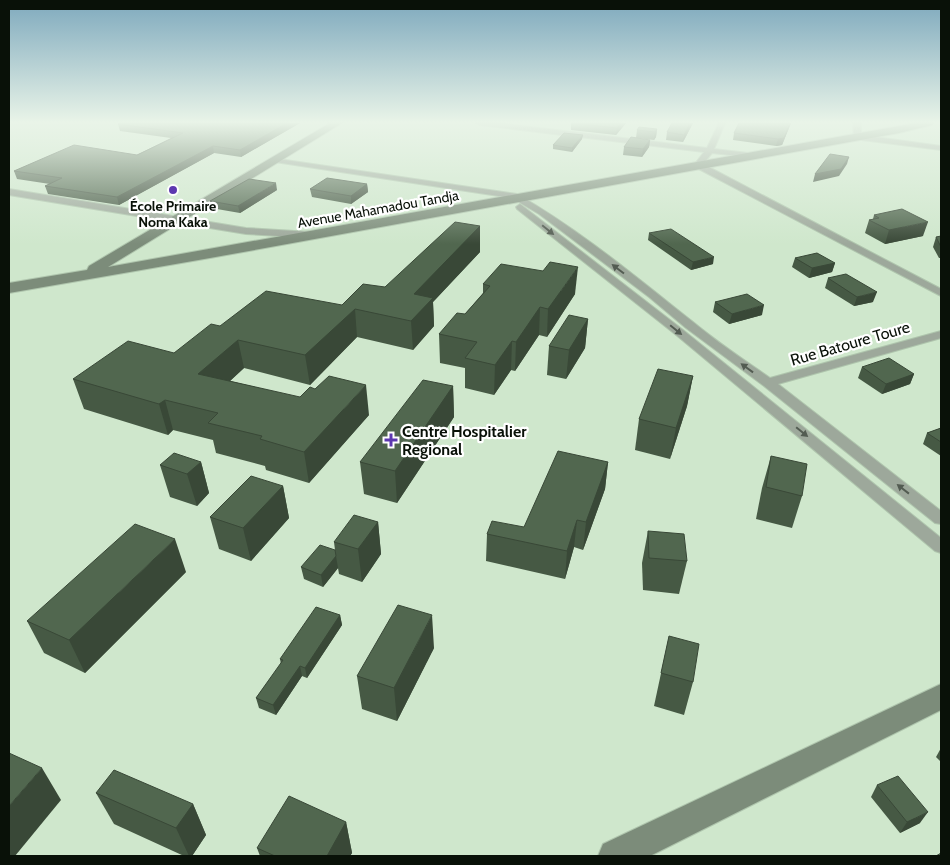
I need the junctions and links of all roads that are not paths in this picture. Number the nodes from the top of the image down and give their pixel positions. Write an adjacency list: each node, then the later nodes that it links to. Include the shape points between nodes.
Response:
1 (269, 163): 7 (main road)
2 (296, 163): 6 (street)
3 (709, 163): 4 (main road, Avenue Mahamadou Tandja)
4 (698, 165): 6 (main road, Avenue Mahamadou Tandja); 13 (street)
5 (9, 192): 7 (street)
6 (510, 198): 8 (main road, Avenue Mahamadou Tandja); 9 (street, via 534,207); 10 (street, one-way to 10)
7 (176, 219): 8 (street, via 246,231); 11 (main road)
8 (314, 235): 11 (main road, Avenue Mahamadou Tandja)
9 (584, 243): 10 (street); 15 (street, one-way to 9)
10 (568, 246): 17 (street, one-way to 17, via 686,338)
11 (86, 274): 12 (main road, Avenue Mahamadou Tandja)
12 (9, 288)
13 (941, 293)
14 (941, 334): 15 (street, Rue Batoure Toure)
15 (768, 383): 16 (street, one-way to 15)
16 (941, 519)
17 (941, 547)
18 (941, 696): 19 (main road)
19 (615, 856)

